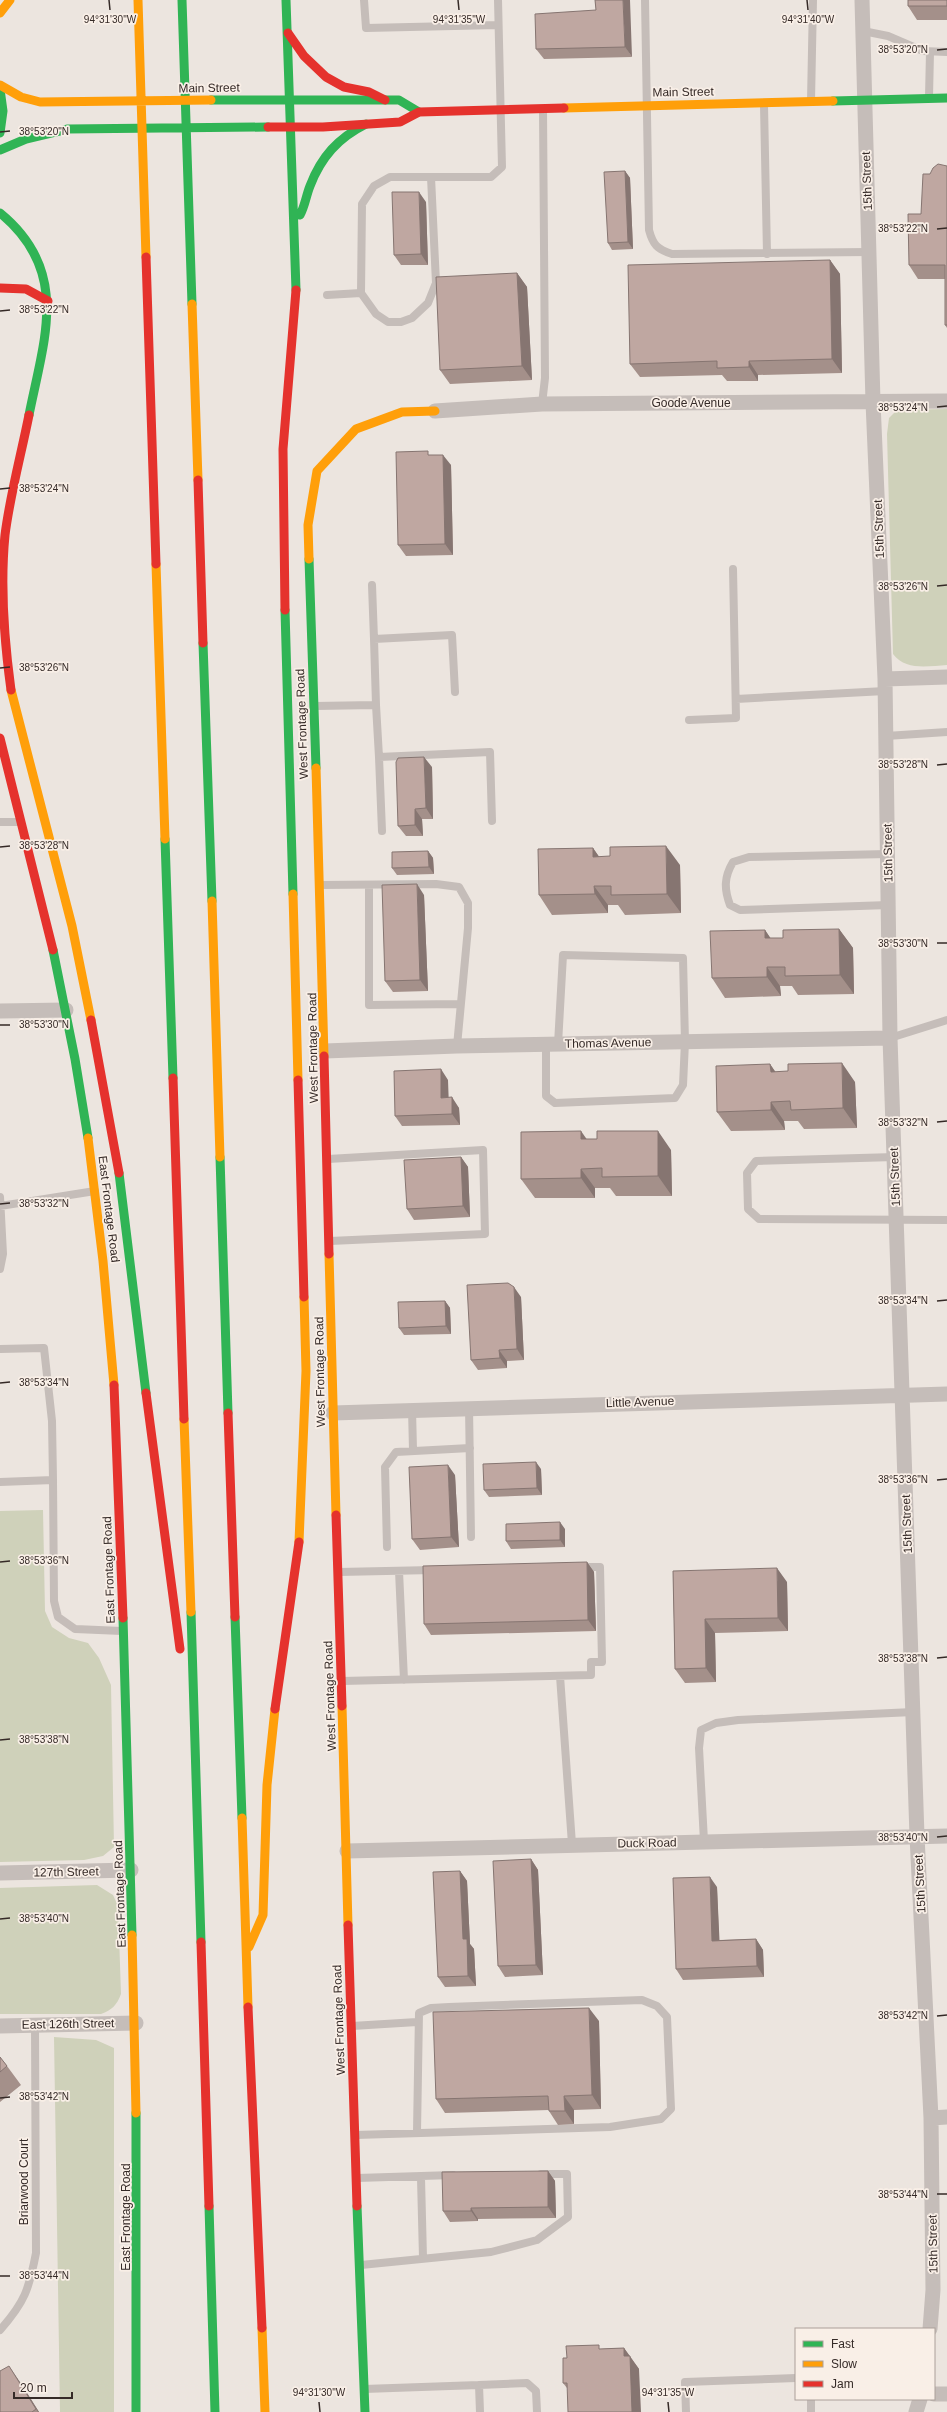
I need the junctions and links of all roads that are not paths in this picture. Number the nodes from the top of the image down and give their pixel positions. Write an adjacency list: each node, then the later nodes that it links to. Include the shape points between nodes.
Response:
1 (10, 0): 10 (main road)
2 (138, 0): 108 (main road)
3 (182, 0): 117 (main road)
4 (286, 0): 13 (main road)
5 (364, 0): 11 (lane, via 366,28)
6 (498, 0): 11 (lane)
7 (645, 0): 25 (lane)
8 (813, 0): 23 (lane)
9 (862, 0): 12 (street, 15th Street)
10 (0, 13)
11 (498, 25): 27 (lane)
12 (863, 31): 14 (lane, via 878,33); 22 (street, 15th Street)
13 (288, 33): 20 (main road); 21 (main road, via 304,56 326,77 344,87 369,92)
14 (930, 52): 15 (lane); 18 (lane)
15 (947, 52)
16 (0, 85): 20 (main road, Main Street, via 21,97 40,102)
17 (0, 89): 31 (main road, via 4,104)
18 (929, 98): 19 (main road, Main Street); 22 (main road, Main Street)
19 (947, 98)
20 (291, 99): 21 (main road, Main Street); 30 (main road)
21 (386, 100): 28 (main road, Main Street, via 399,100)
22 (865, 100): 23 (main road, Main Street); 36 (street, 15th Street)
23 (811, 101): 24 (main road, Main Street)
24 (764, 102): 25 (main road, Main Street); 37 (lane)
25 (648, 104): 26 (main road, Main Street); 37 (lane, via 649,230 652,242 658,250 672,254)
26 (543, 109): 27 (main road, Main Street); 44 (lane)
27 (500, 110): 28 (main road, Main Street); 33 (lane, via 502,167 491,177)
28 (419, 112): 29 (main road, Main Street, via 400,122)
29 (366, 124): 30 (main road, Main Street); 35 (main road, via 343,136 324,157 312,177 305,207)
30 (292, 128): 32 (main road, Main Street, via 68,129 26,139); 35 (main road)
31 (0, 133)
32 (0, 150)
33 (431, 177): 39 (lane, via 390,177 374,186 362,204); 39 (lane, via 436,283 428,303 412,318 401,322 388,322 376,314)
34 (0, 213): 41 (main road, via 16,226 35,252 42,269)
35 (295, 225): 117 (main road, via 296,310 283,450 282,506 306,1371 304,1446 301,1526 267,1785 263,1916)
36 (869, 252): 37 (lane); 43 (street, 15th Street)
37 (767, 254)
38 (0, 288): 41 (main road, via 16,286 34,290)
39 (361, 293): 40 (lane)
40 (327, 295)
41 (48, 302): 108 (main road, via 48,317 5,535 2,588 4,641 12,695 72,926 101,1069 121,1182 161,1516 182,1666 185,1686)
42 (947, 401): 43 (street, Goode Avenue)
43 (873, 402): 44 (street, Goode Avenue); 50 (street, 15th Street)
44 (542, 404): 45 (street, Goode Avenue)
45 (434, 411): 54 (main road, West Frontage Road, via 402,412 356,429 317,471 308,526)
46 (733, 569): 52 (lane)
47 (372, 585): 48 (lane)
48 (374, 639): 51 (lane, via 452,635); 53 (lane)
49 (947, 677): 50 (street)
50 (885, 685): 52 (lane); 57 (street, 15th Street)
51 (455, 692)
52 (736, 699): 55 (lane, via 736,718)
53 (376, 705): 54 (lane); 59 (lane)
54 (314, 706): 65 (main road, West Frontage Road)
55 (689, 720)
56 (947, 732): 57 (lane)
57 (886, 736): 64 (street, 15th Street)
58 (0, 738): 62 (main road, East Frontage Road)
59 (379, 757): 60 (lane, via 490,752); 63 (lane)
60 (492, 821)
61 (0, 822): 62 (lane)
62 (22, 822): 69 (main road, East Frontage Road)
63 (382, 831)
64 (888, 854): 67 (street, 15th Street); 67 (lane, via 749,858 733,862 726,875 725,893 730,905 740,910)
65 (320, 885): 66 (lane); 76 (main road, West Frontage Road)
66 (369, 885): 68 (lane, via 436,884 459,887 468,903 467,941); 68 (lane, via 369,1005)
67 (889, 905): 72 (street, 15th Street)
68 (460, 1004): 75 (lane)
69 (66, 1010): 70 (street); 79 (main road, East Frontage Road)
70 (0, 1011)
71 (947, 1020): 72 (lane)
72 (890, 1038): 73 (street, Thomas Avenue); 77 (street, 15th Street)
73 (685, 1042): 74 (street, Thomas Avenue); 74 (lane, via 682,1085 675,1098 555,1103 546,1096); 74 (lane, via 683,958 563,955)
74 (552, 1044): 75 (street, Thomas Avenue)
75 (457, 1046): 76 (street, Thomas Avenue)
76 (325, 1051): 78 (main road, West Frontage Road)
77 (894, 1157): 82 (street, 15th Street); 82 (lane, via 756,1161 747,1172 748,1209 759,1219)
78 (327, 1159): 84 (main road, West Frontage Road); 84 (lane, via 483,1150 485,1234)
79 (96, 1191): 81 (lane); 104 (main road, East Frontage Road, via 116,1413)
80 (0, 1197): 81 (lane)
81 (1, 1206): 85 (lane)
82 (897, 1220): 83 (lane); 89 (street, 15th Street)
83 (947, 1220)
84 (330, 1241): 92 (main road, West Frontage Road)
85 (1, 1246): 86 (lane)
86 (0, 1269)
87 (0, 1349): 96 (lane, via 44,1348 52,1421)
88 (947, 1394): 89 (street, Little Avenue)
89 (903, 1395): 90 (street, Little Avenue); 109 (street, 15th Street)
90 (469, 1407): 91 (street, Little Avenue); 93 (lane)
91 (412, 1409): 92 (street, Little Avenue); 94 (lane)
92 (333, 1413): 103 (main road, West Frontage Road)
93 (470, 1448): 94 (lane); 98 (lane)
94 (413, 1450): 99 (lane, via 396,1452 385,1467)
95 (0, 1476): 97 (lane)
96 (53, 1480): 97 (lane); 104 (lane, via 54,1602 58,1617 75,1629)
97 (0, 1482)
98 (471, 1537)
99 (387, 1547)
100 (569, 1567): 105 (lane, via 600,1567 602,1662 591,1662 591,1675)
101 (446, 1570): 102 (lane)
102 (399, 1571): 103 (lane); 106 (lane)
103 (338, 1572): 107 (main road, West Frontage Road)
104 (122, 1630): 115 (main road, East Frontage Road)
105 (560, 1676): 106 (lane); 113 (lane)
106 (404, 1680): 107 (lane)
107 (341, 1681): 114 (main road, West Frontage Road)
108 (194, 1703): 143 (main road)
109 (913, 1712): 110 (street, 15th Street); 112 (lane, via 738,1720 716,1723 701,1730 699,1748)
110 (918, 1836): 111 (street, Duck Road); 112 (street, Duck Road); 124 (street, 15th Street)
111 (947, 1836)
112 (704, 1841): 113 (street, Duck Road)
113 (572, 1844): 114 (street, Duck Road)
114 (347, 1851): 122 (main road, West Frontage Road)
115 (131, 1870): 116 (street, 127th Street); 119 (main road, East Frontage Road)
116 (0, 1873)
117 (246, 1951): 144 (main road)
118 (417, 2022): 122 (lane); 125 (lane); 125 (lane, via 418,2013 431,2008 642,2000 657,2006 667,2016 670,2101 670,2109 661,2119 646,2123 568,2129)
119 (136, 2023): 120 (street, East 126th Street); 142 (main road, East Frontage Road, via 139,2255)
120 (36, 2025): 121 (street, East 126th Street); 134 (lane, Briarwood Court, via 36,2253 29,2288 17,2312)
121 (0, 2026)
122 (351, 2026): 126 (main road, West Frontage Road)
123 (947, 2117): 124 (street)
124 (931, 2118): 133 (street, 15th Street, via 933,2290)
125 (417, 2132): 126 (lane)
126 (354, 2135): 129 (main road, West Frontage Road)
127 (529, 2174): 131 (lane, via 567,2174 568,2216 537,2240 491,2252)
128 (462, 2175): 130 (lane)
129 (356, 2178): 130 (lane); 132 (main road, West Frontage Road)
130 (421, 2178): 131 (lane)
131 (423, 2258): 132 (lane)
132 (359, 2265): 137 (main road, West Frontage Road)
133 (930, 2328)
134 (0, 2330)
135 (795, 2378): 148 (lane, via 685,2382)
136 (479, 2385): 137 (lane); 146 (lane); 147 (lane, via 527,2383 536,2392)
137 (364, 2390): 145 (main road, West Frontage Road)
138 (935, 2394): 139 (street)
139 (947, 2394)
140 (812, 2400): 149 (lane)
141 (920, 2400): 150 (street)
142 (136, 2412)
143 (215, 2412)
144 (265, 2412)
145 (365, 2412)
146 (480, 2412)
147 (537, 2412)
148 (686, 2412)
149 (812, 2412)
150 (916, 2412)

